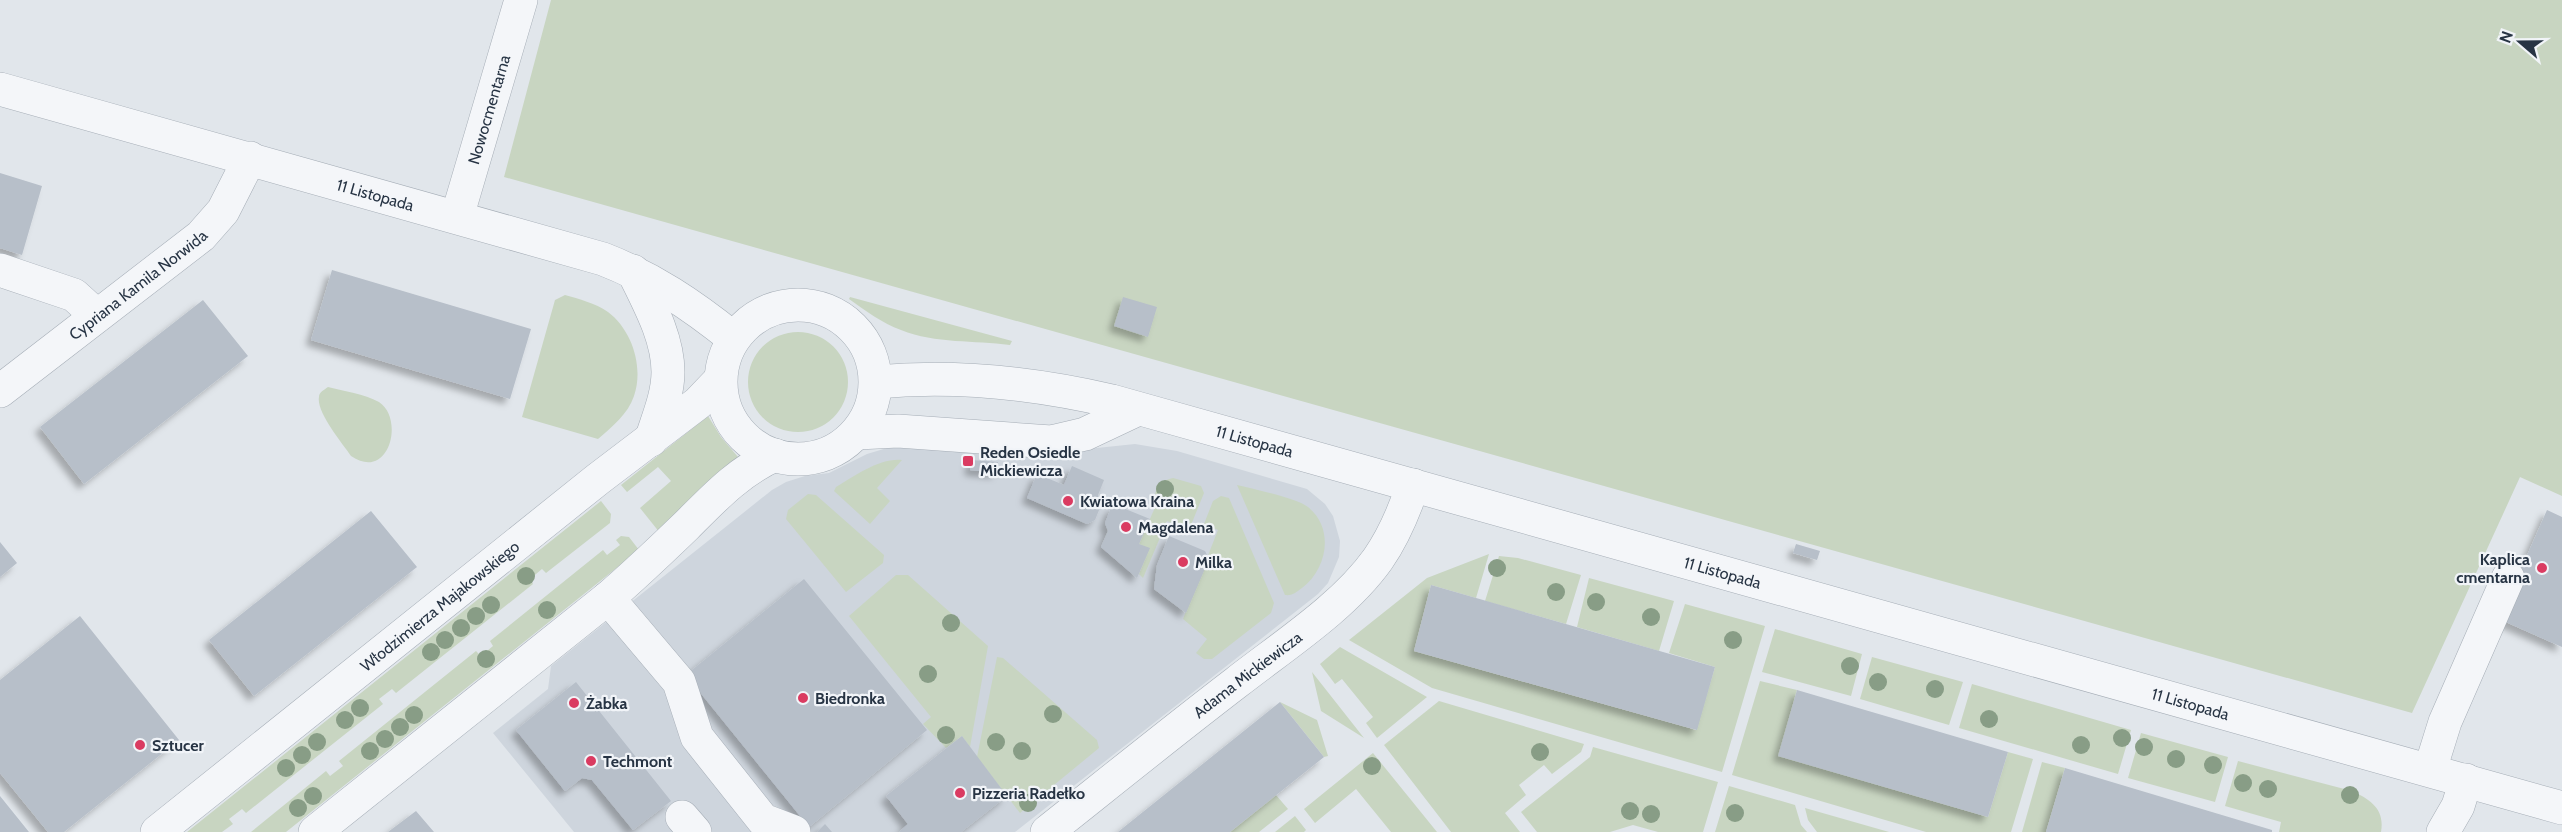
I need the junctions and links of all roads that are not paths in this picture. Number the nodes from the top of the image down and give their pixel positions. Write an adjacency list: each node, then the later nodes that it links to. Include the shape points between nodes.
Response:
1 (521, 0): 4 (street, Nowocmentarna)
2 (0, 89): 3 (street, 11 Listopada)
3 (250, 158): 4 (street, 11 Listopada); 7 (street, Cypriana Kamila Norwida, via 223,211 201,236)
4 (457, 217): 6 (street, 11 Listopada)
5 (0, 270): 7 (street, via 74,295)
6 (633, 271): 8 (street, 11 Listopada, via 692,304); 14 (street, via 656,322 668,372 664,401)
7 (96, 315): 11 (street, Cypriana Kamila Norwida)
8 (734, 338): 9 (street, via 724,358); 10 (street, via 754,317 780,305 809,304 837,313 859,332 873,357)
9 (720, 380): 14 (street, Włodzimierza Majakowskiego); 15 (street, via 724,408 739,432 755,447)
10 (876, 382): 12 (street, 11 Listopada, via 945,378 997,381 1074,392); 13 (street, via 871,411)
11 (0, 391)
12 (1138, 409): 13 (street, via 1085,434 1050,442 898,431); 16 (street, 11 Listopada)
13 (857, 433): 15 (street, via 837,450 812,459)
14 (651, 440): 22 (street, Włodzimierza Majakowskiego)
15 (775, 455): 18 (street, via 753,465 728,485)
16 (1413, 485): 19 (street, 11 Listopada); 25 (street, Adama Mickiewicza, via 1390,541 1352,589)
17 (2508, 578): 19 (street, via 2445,722)
18 (608, 598): 23 (street); 24 (street, via 679,682 697,737 763,820)
19 (2430, 770): 20 (street, 11 Listopada)
20 (2466, 780): 21 (street, 11 Listopada); 26 (street, via 2458,806)
21 (2562, 808)
22 (157, 832)
23 (315, 832)
24 (794, 832)
25 (1047, 832)
26 (2443, 832)

